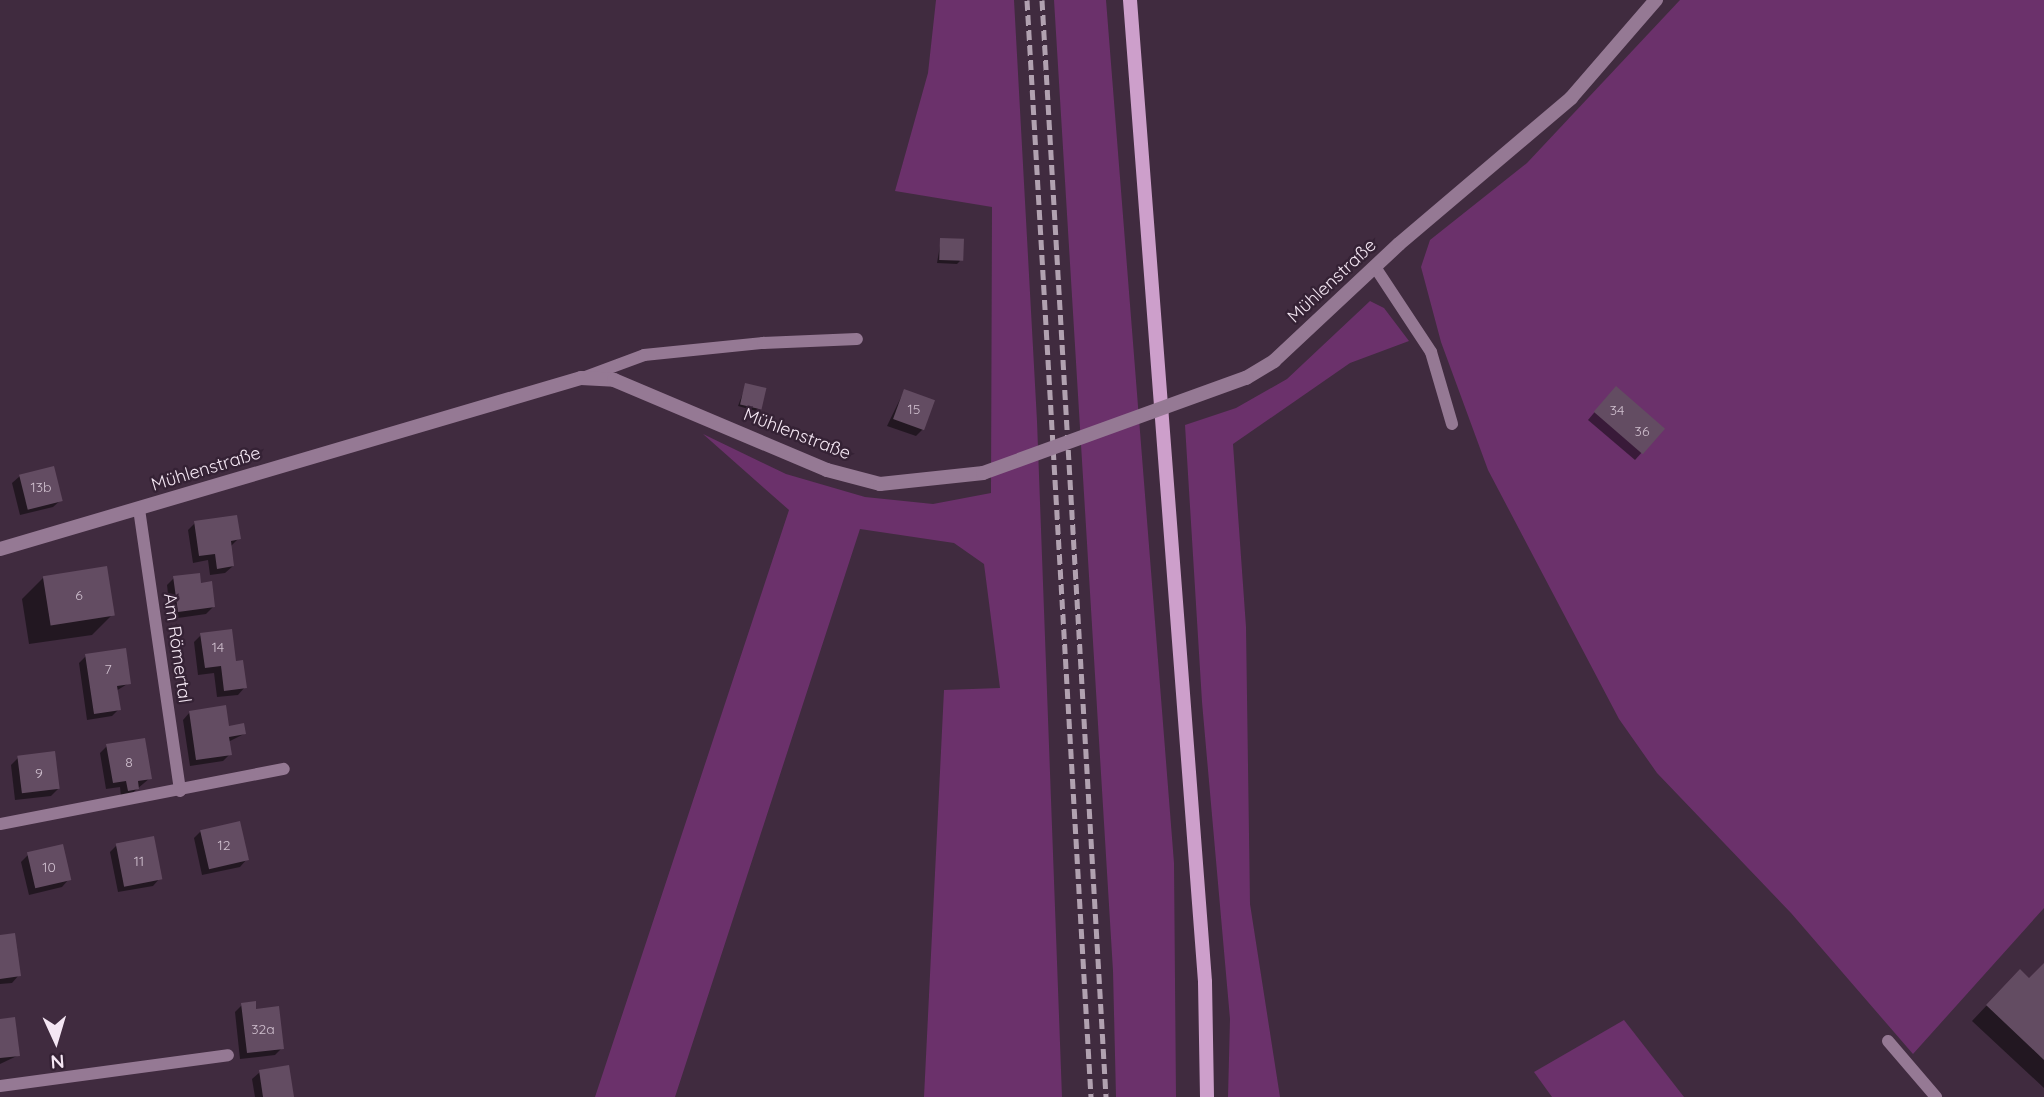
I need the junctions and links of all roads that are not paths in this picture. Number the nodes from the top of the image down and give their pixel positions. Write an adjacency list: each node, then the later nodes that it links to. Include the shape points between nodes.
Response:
1 (1130, 0): 15 (main road, via 1205,982)
2 (1656, 0): 3 (street, Mühlenstraße, via 1571,98)
3 (1375, 267): 5 (street, Mühlenstraße, bridge, via 1274,361 1246,378 984,473 880,484 827,470 614,380); 6 (lane, via 1431,352)
4 (857, 339): 5 (lane, via 763,342 645,355)
5 (581, 378): 7 (street, Mühlenstraße)
6 (1452, 424)
7 (139, 509): 8 (street, Mühlenstraße); 10 (lane, Am Römertal)
8 (0, 549)
9 (284, 769): 10 (lane)
10 (180, 791): 11 (lane)
11 (0, 824)
12 (1888, 1041): 16 (lane)
13 (228, 1055): 14 (lane)
14 (0, 1086)
15 (1207, 1097)
16 (1936, 1097)

